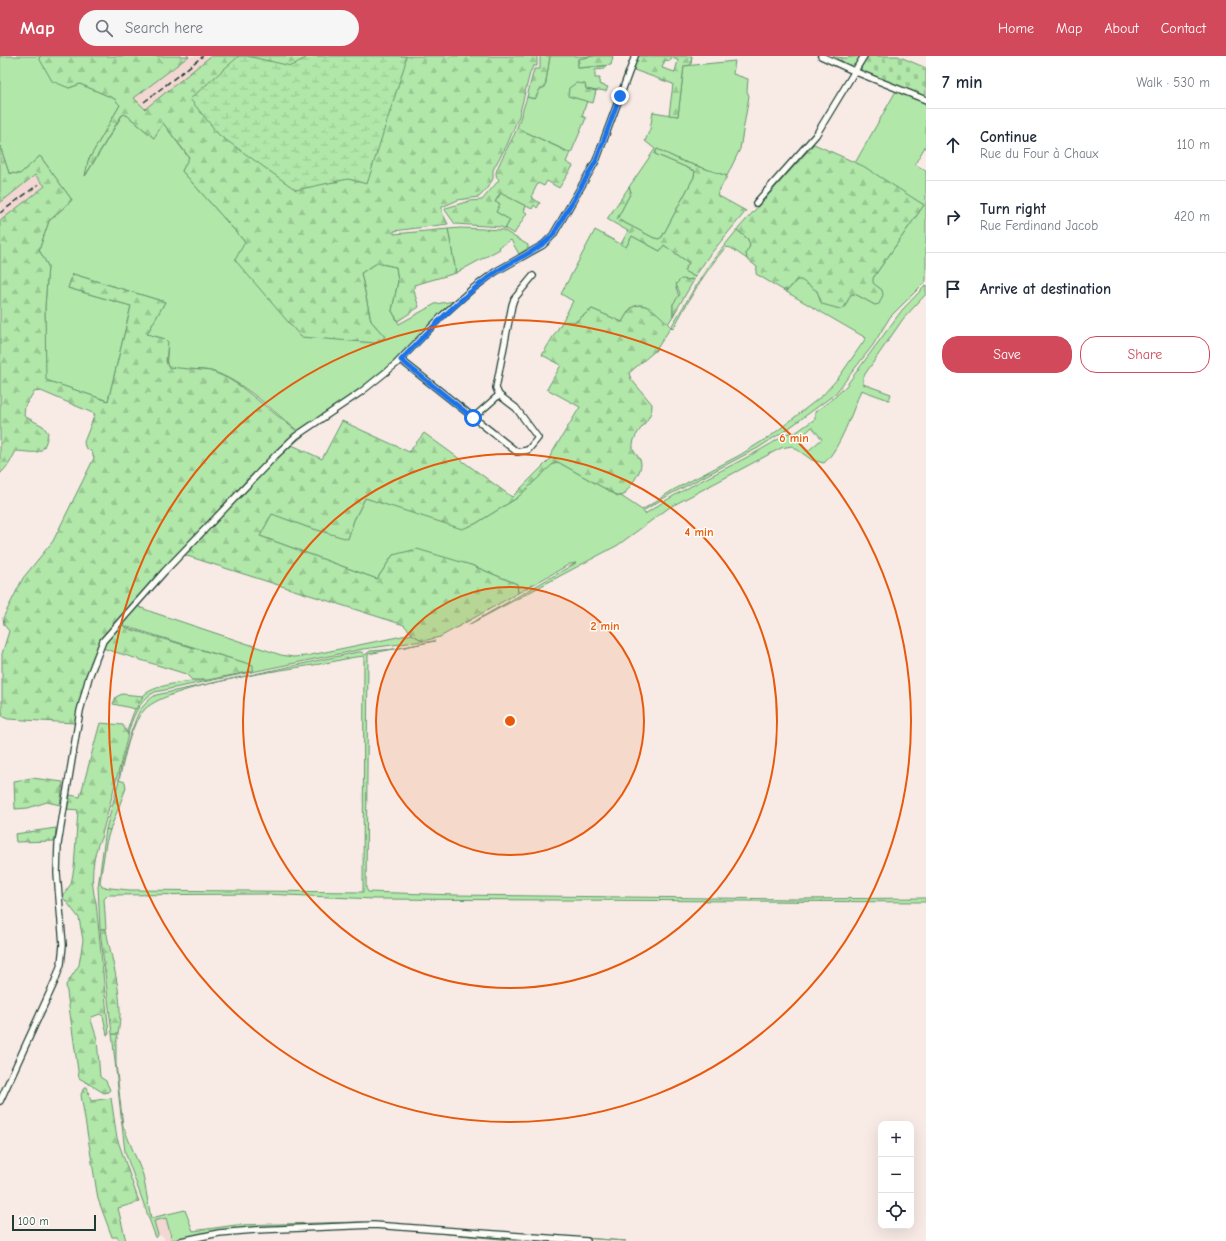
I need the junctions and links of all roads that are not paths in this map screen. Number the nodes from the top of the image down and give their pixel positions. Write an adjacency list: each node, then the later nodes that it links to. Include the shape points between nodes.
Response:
1 (635, 56): 8 (street, via 596,161 553,235 472,290)
2 (821, 56): 4 (street)
3 (864, 56): 4 (street)
4 (856, 72): 5 (street); 6 (street, via 816,135)
5 (926, 100)
6 (756, 203)
7 (533, 276): 9 (street, via 512,305 498,370 496,388)
8 (401, 360): 10 (street); 11 (street, via 361,392 296,436 164,572 103,641 89,677 80,711 58,844 57,873 63,945 61,964)
9 (499, 394): 10 (street); 10 (street, via 516,408 538,438 528,450 516,452)
10 (473, 418)
11 (0, 1101)
12 (181, 1241): 13 (street, via 219,1233 255,1230 374,1225)
13 (587, 1241)

